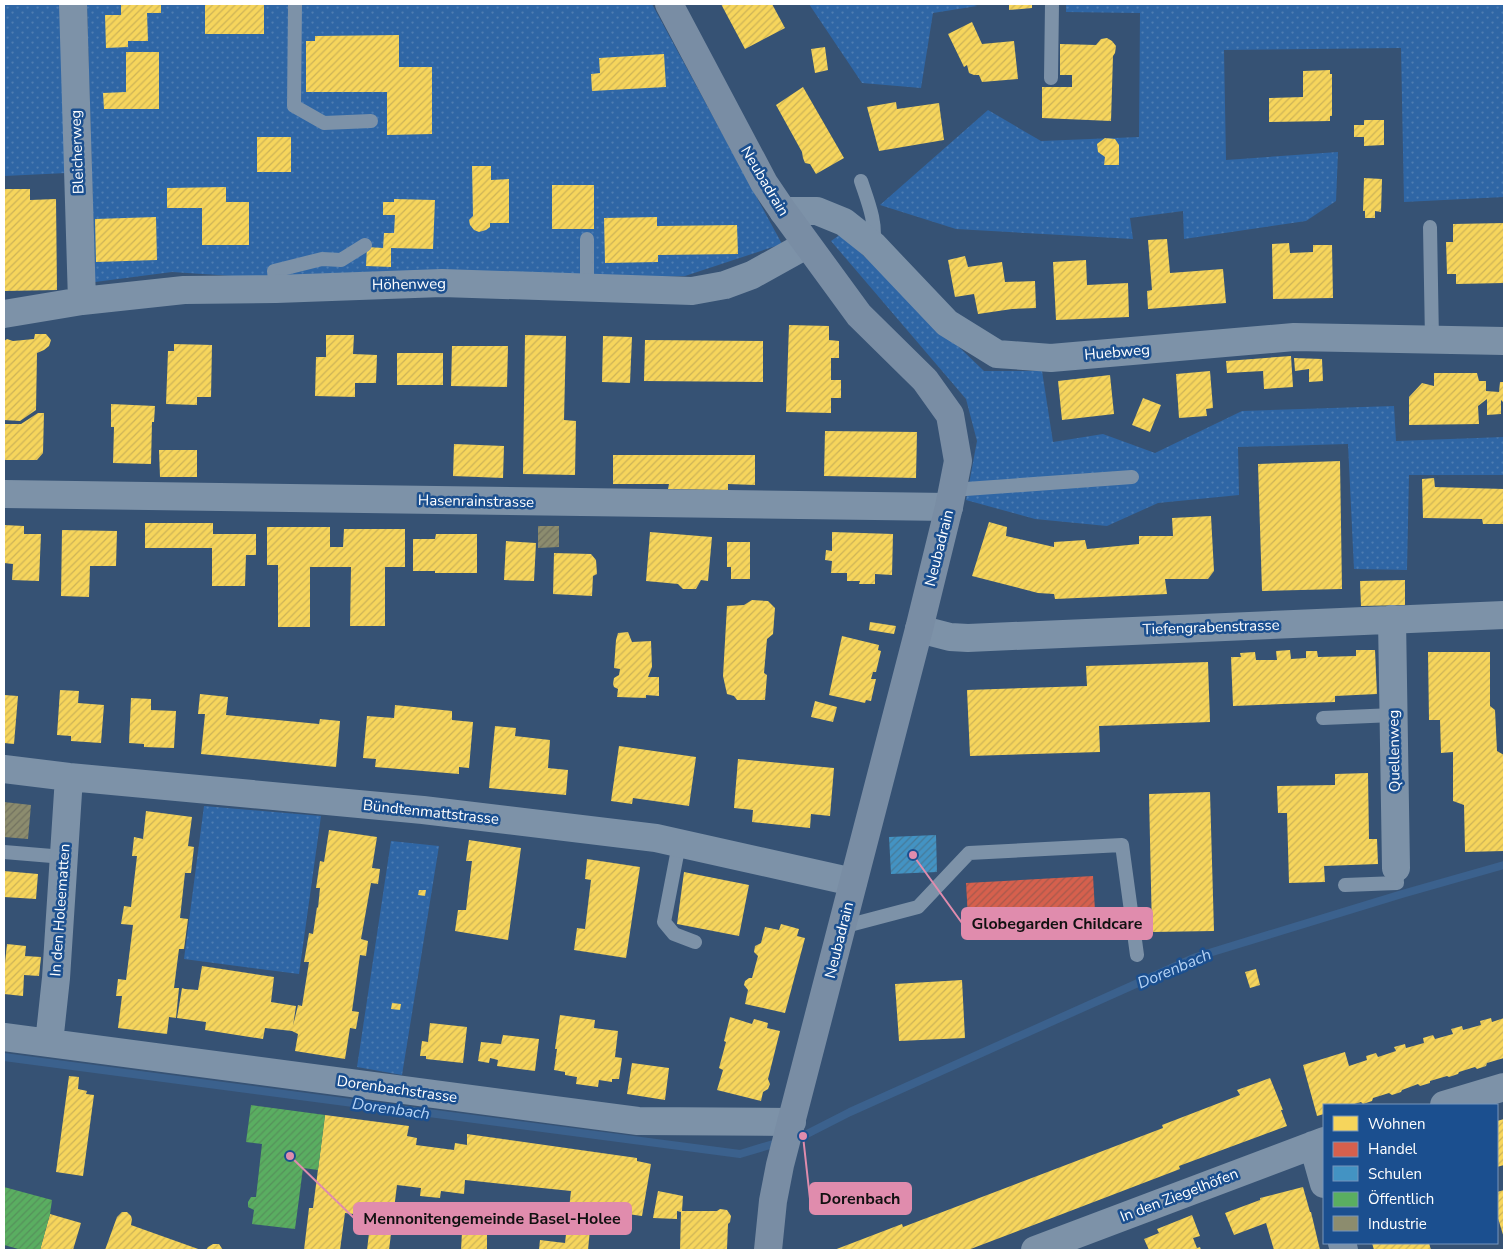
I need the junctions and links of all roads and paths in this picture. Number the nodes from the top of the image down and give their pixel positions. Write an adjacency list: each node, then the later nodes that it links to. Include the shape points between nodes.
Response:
1 (72, 4): 16 (street, Bleicherweg)
2 (295, 4): 6 (lane, via 294,106 324,123)
3 (669, 4): 8 (street, Neubadrain, via 764,182)
4 (1052, 4): 5 (lane)
5 (1051, 78)
6 (371, 121)
7 (861, 181): 12 (lane, via 872,214)
8 (783, 211): 11 (street, Neubadrain); 12 (street, Huebweg, via 817,211 844,222)
9 (1430, 227): 18 (lane)
10 (587, 239): 14 (lane)
11 (806, 245): 14 (street, Höhenweg, via 725,285 692,291); 22 (street, Neubadrain, via 859,315 925,380 950,415 958,462)
12 (873, 245): 18 (street, Huebweg, via 947,323 997,354 1052,358 1294,337)
13 (364, 246): 15 (lane, via 341,260 322,259 274,271)
14 (587, 287): 15 (street, Höhenweg, via 437,282)
15 (276, 289): 16 (street, Höhenweg, via 184,290)
16 (82, 301): 17 (street, Höhenweg)
17 (4, 314)
18 (1432, 340): 19 (street, Huebweg)
19 (1504, 341)
20 (1132, 477): 22 (lane)
21 (4, 494): 22 (street, Hasenrainstrasse)
22 (950, 499): 25 (street, Neubadrain)
23 (1504, 615): 24 (street, Tiefengrabenstrasse)
24 (1392, 619): 25 (street, Tiefengrabenstrasse, via 968,638); 26 (street, Quellenweg)
25 (919, 629): 34 (street, Neubadrain)
26 (1394, 715): 27 (lane); 33 (street, Quellenweg)
27 (1323, 718)
28 (4, 769): 29 (street, Bündtenmattstrasse)
29 (68, 777): 30 (street, Bündtenmattstrasse, via 423,810 656,838); 32 (street, In den Holeematten)
30 (679, 844): 34 (street, Bündtenmattstrasse); 37 (lane, via 664,922 674,934)
31 (4, 852): 32 (lane)
32 (64, 857): 40 (street, In den Holeematten)
33 (1396, 876): 35 (lane)
34 (854, 882): 36 (street, Neubadrain)
35 (1345, 885)
36 (842, 927): 38 (lane, via 918,906 968,853 1122,845); 43 (street, Neubadrain)
37 (695, 942)
38 (1136, 956)
39 (4, 1037): 40 (street, Dorenbachstrasse)
40 (49, 1043): 43 (street, Dorenbachstrasse, via 638,1121)
41 (1504, 1087): 42 (street)
42 (1447, 1104)
43 (792, 1122): 46 (street, Neubadrain, via 772,1201)
44 (1318, 1143): 45 (street); 47 (street, In den Ziegelhöfen)
45 (1323, 1177)
46 (768, 1250)
47 (1035, 1250)

